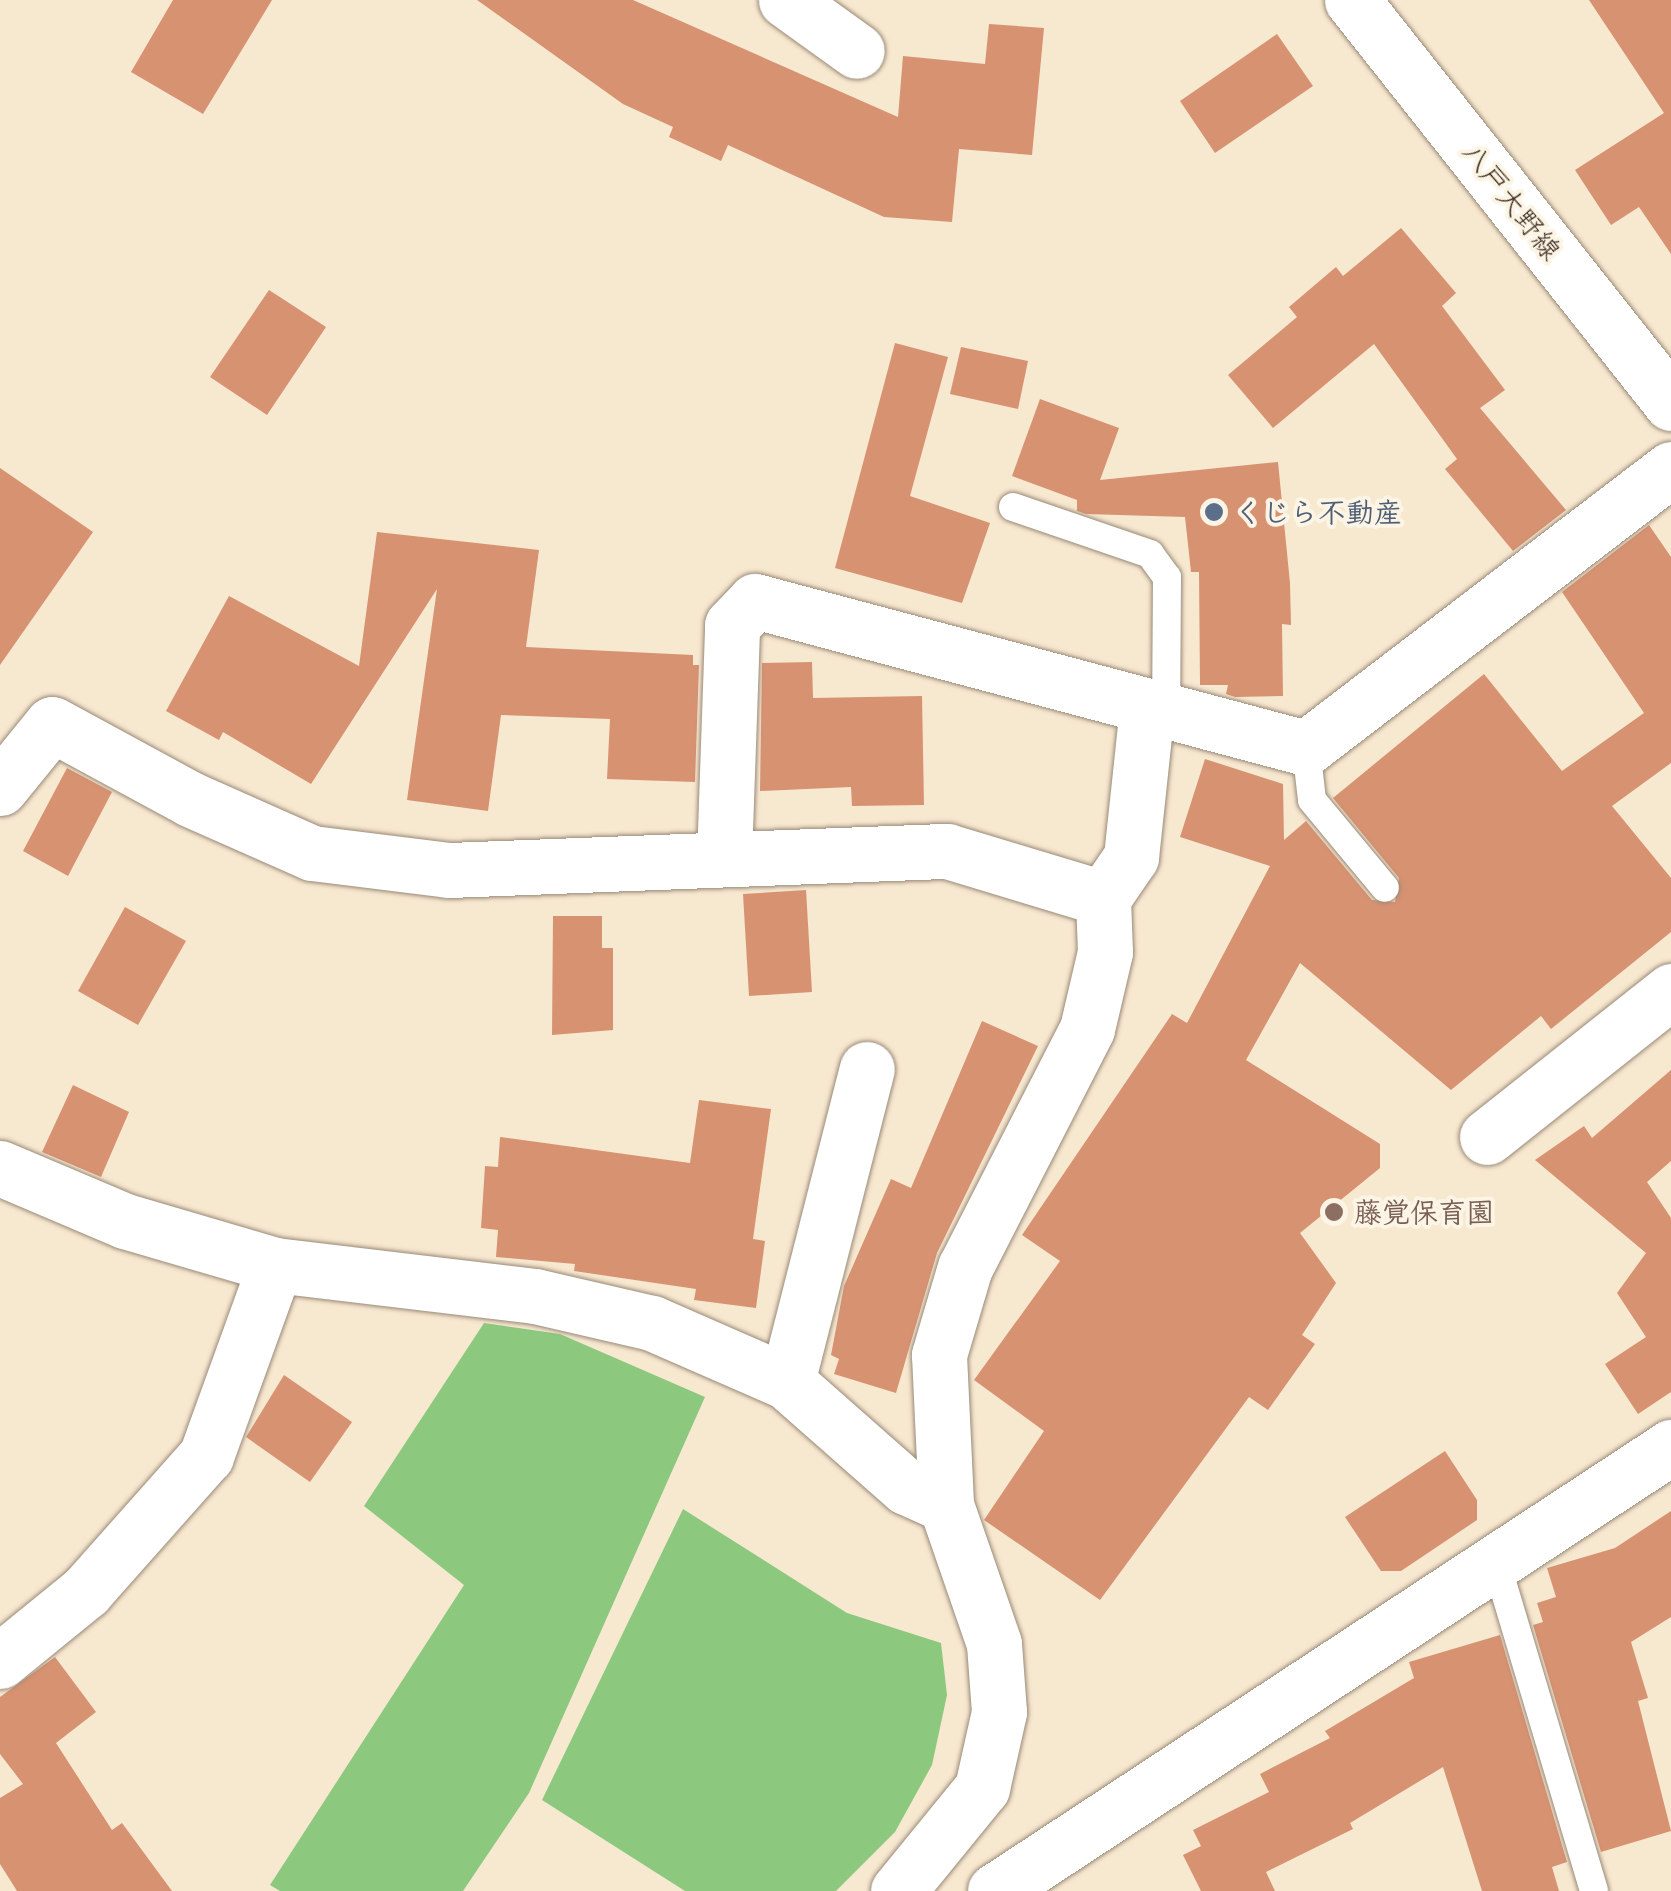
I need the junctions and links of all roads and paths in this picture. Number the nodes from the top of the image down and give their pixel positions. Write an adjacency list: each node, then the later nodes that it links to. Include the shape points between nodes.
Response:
1 (786, 0): 3 (street)
2 (1352, 0): 4 (street, 八戸大野線)
3 (856, 51)
4 (1671, 403)
5 (1671, 468): 8 (street)
6 (1013, 507): 7 (lane, via 1150,554 1166,578)
7 (1157, 709): 8 (street); 10 (street, via 755,601 732,625); 12 (street, via 1131,858)
8 (1306, 748): 11 (lane, via 1312,800)
9 (0, 788): 10 (street, via 52,724 190,799 312,853 449,870)
10 (724, 859): 12 (street, via 947,851)
11 (1385, 888)
12 (1103, 898): 20 (street, via 1105,952 1087,1029 965,1267 939,1355)
13 (1671, 991): 15 (street)
14 (868, 1068): 18 (street)
15 (1487, 1137)
16 (0, 1168): 17 (street, via 124,1221)
17 (275, 1266): 18 (street, via 552,1300 652,1322); 22 (street, via 206,1456 86,1590)
18 (787, 1382): 20 (street, via 906,1488)
19 (1671, 1447): 21 (street)
20 (946, 1505): 23 (street, via 994,1644 999,1712 982,1788)
21 (1496, 1562): 24 (street); 25 (lane)
22 (0, 1661)
23 (898, 1891)
24 (996, 1891)
25 (1594, 1891)

